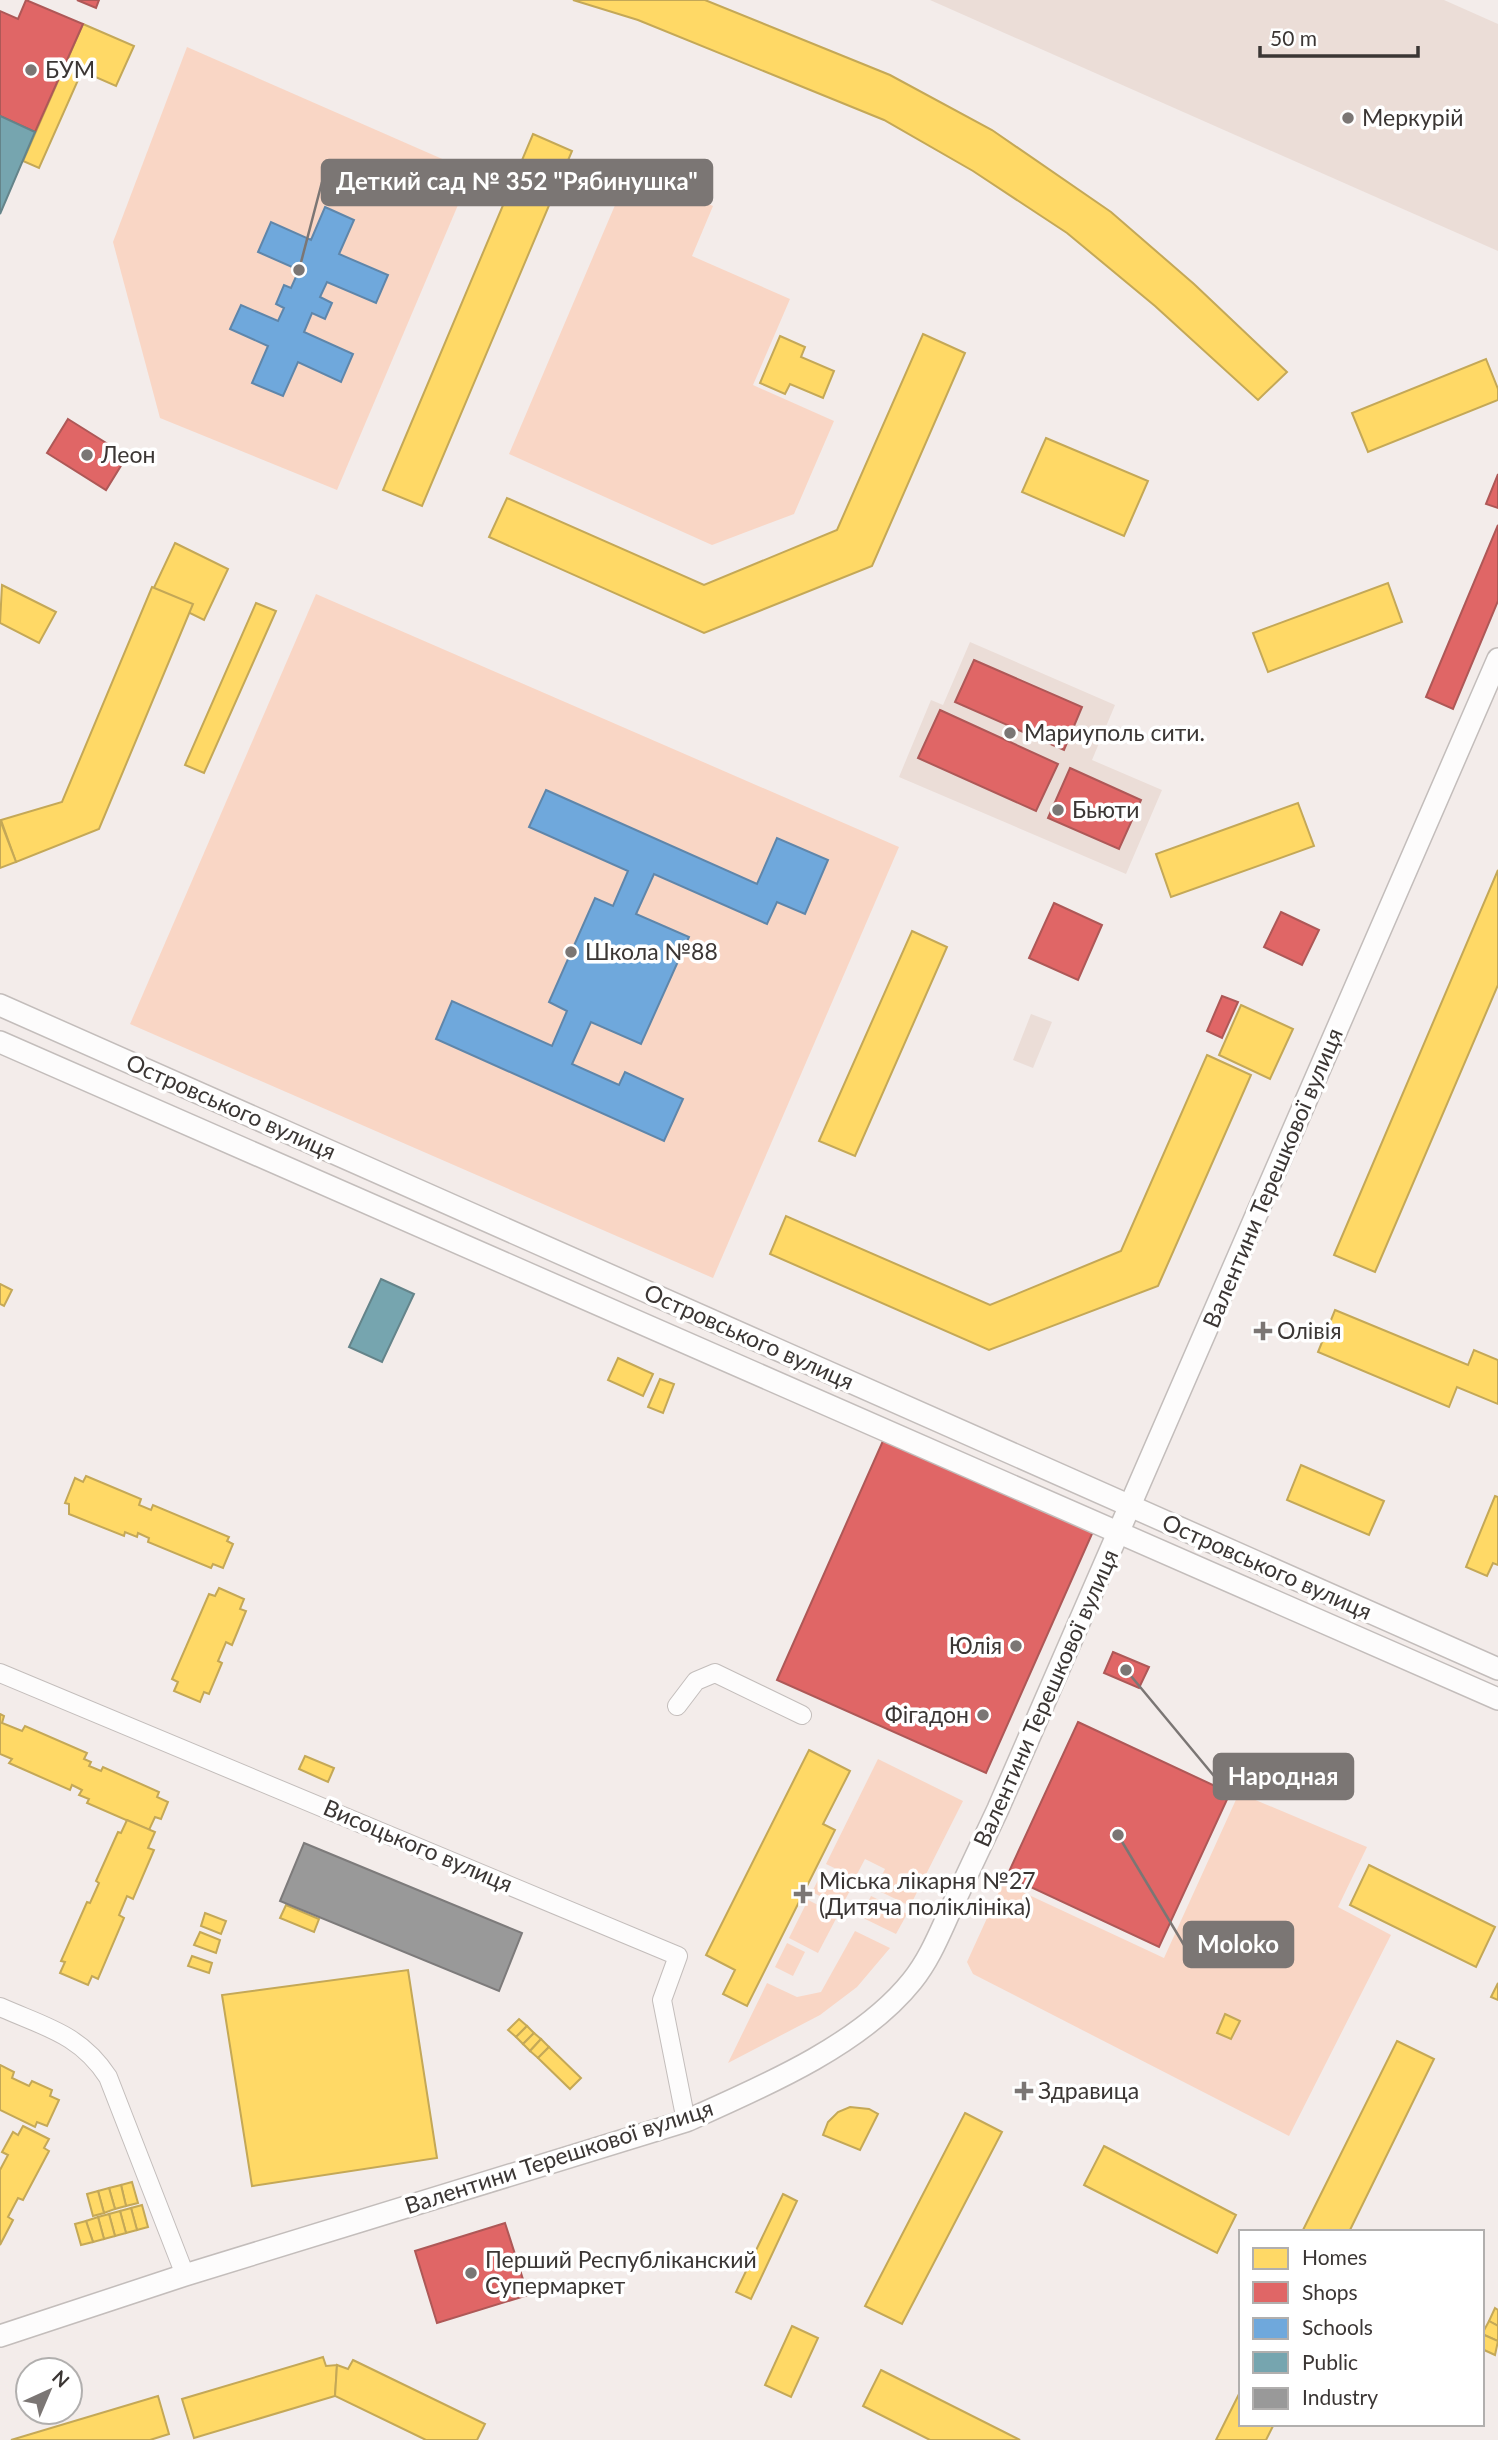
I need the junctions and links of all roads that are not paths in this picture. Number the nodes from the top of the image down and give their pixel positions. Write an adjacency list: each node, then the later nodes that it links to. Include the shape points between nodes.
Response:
1 (1498, 659): 4 (street, Валентини Терешкової вулиця)
2 (0, 1005): 4 (street, Островського вулиця)
3 (0, 1042): 5 (street, Островського вулиця)
4 (1130, 1506): 5 (street, Валентини Терешкової вулиця); 6 (street, Островського вулиця)
5 (1119, 1532): 8 (street, Островського вулиця); 12 (street, Валентини Терешкової вулиця, via 998,1809 928,1958 912,1982 885,2010 832,2047 761,2087)
6 (1498, 1669)
7 (0, 1673): 12 (street, Висоцького вулиця, via 678,1956 662,2000)
8 (1498, 1699)
9 (677, 1706): 10 (street, via 696,1681 715,1673)
10 (802, 1715)
11 (0, 2007): 13 (street, via 77,2041 94,2056 108,2077)
12 (686, 2121): 13 (street, Валентини Терешкової вулиця)
13 (185, 2275): 14 (street, Валентини Терешкової вулиця)
14 (0, 2336)

